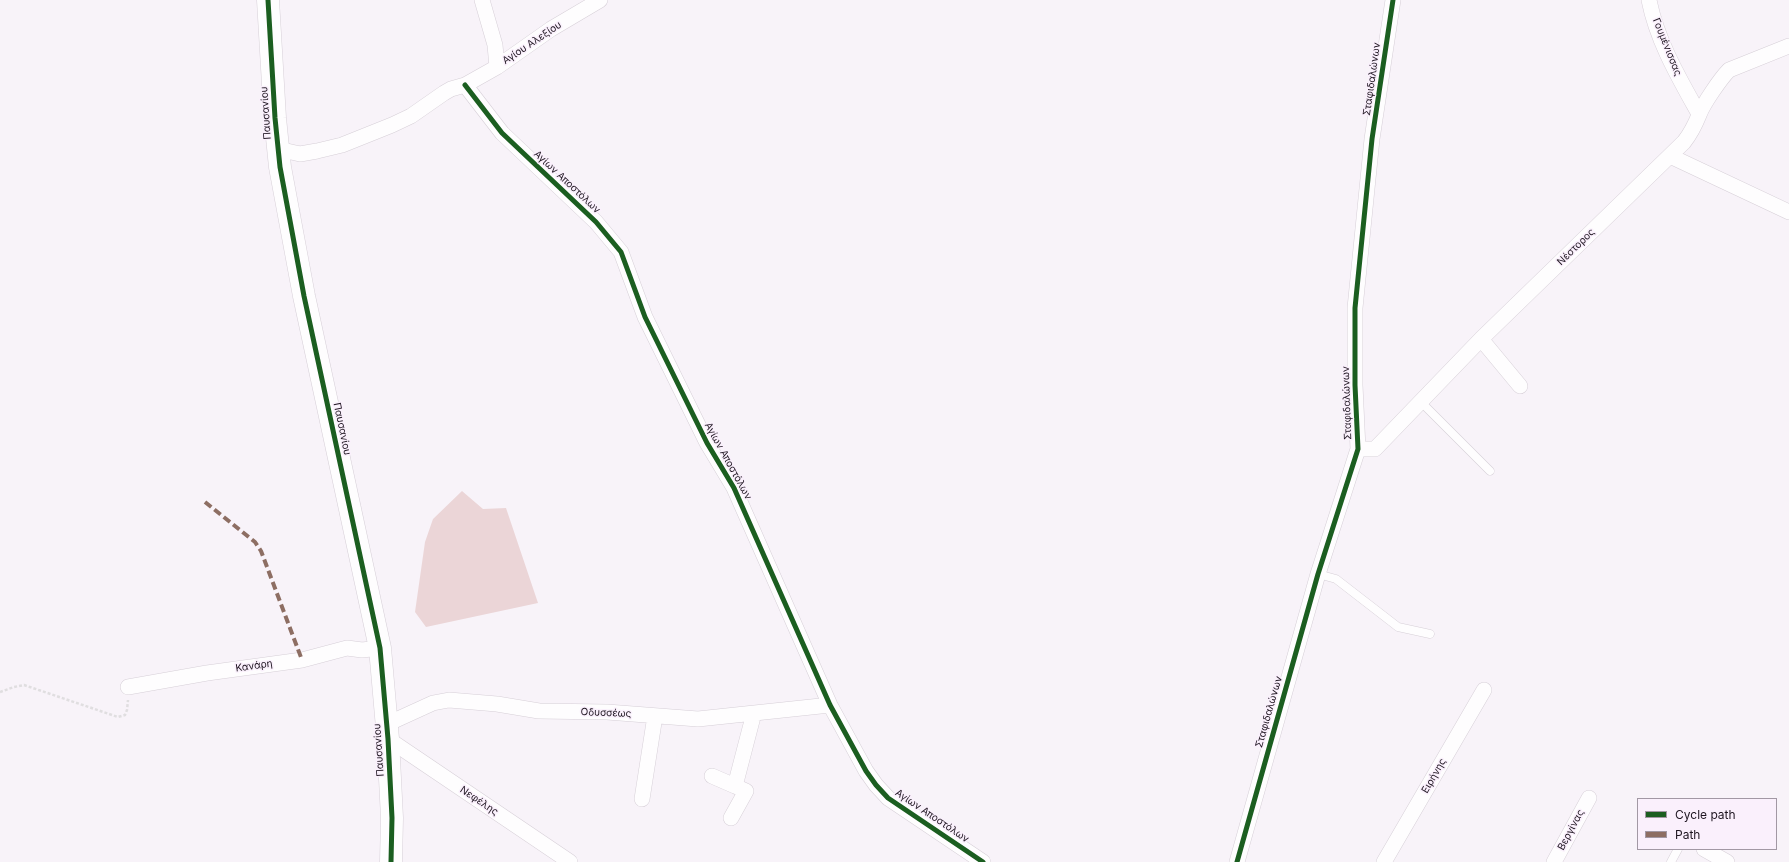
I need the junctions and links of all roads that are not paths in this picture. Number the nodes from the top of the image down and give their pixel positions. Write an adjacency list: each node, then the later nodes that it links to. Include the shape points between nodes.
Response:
1 (268, 0): 10 (street, Παυσανίου)
2 (482, 0): 7 (street, via 495,45)
3 (600, 0): 7 (street, Αγίου Αλεξίου, via 551,29)
4 (1393, 0): 16 (street, Σταφιδαλώνων, via 1372,139 1355,308)
5 (1654, 2): 9 (street, Γουμένισσας, via 1671,62)
6 (1789, 46): 9 (street, Νέστορος, via 1729,70)
7 (497, 67): 8 (street, Αγίου Αλεξίου)
8 (465, 85): 10 (street, Αγίου Αλεξίου, via 444,93 411,116 342,145 300,154); 23 (street, Αγίων Αποστόλων, via 502,133 596,222 621,252 645,317 707,443 734,488)
9 (1699, 114): 11 (street, Νέστορος, via 1692,131)
10 (278, 149): 20 (street, Παυσανίου, via 304,296)
11 (1670, 156): 12 (street); 13 (street, Νέστορος)
12 (1789, 212)
13 (1481, 339): 14 (street); 15 (street, Νέστορος)
14 (1520, 386)
15 (1421, 402): 16 (street, Νέστορος, via 1375,449); 17 (lane)
16 (1358, 449): 18 (street, Σταφιδαλώνων)
17 (1490, 471)
18 (1318, 574): 19 (lane, via 1336,578 1398,627); 37 (street, Σταφιδαλώνων)
19 (1430, 634)
20 (380, 648): 21 (street, Κανάρη, via 347,648 302,660); 26 (street, Παυσανίου)
21 (128, 687)
22 (1484, 690): 38 (street, Ειρήνης)
23 (830, 705): 24 (street, Οδυσσέως); 36 (street, Αγίων Αποστόλων, via 866,771 888,798)
24 (754, 713): 25 (street, Οδυσσέως, via 698,719); 28 (street)
25 (655, 716): 26 (street, Οδυσσέως, via 539,711 449,700 433,703); 30 (street)
26 (387, 732): 34 (street, Παυσανίου, via 392,818); 35 (street, Νεφέλης)
27 (712, 776): 28 (street)
28 (735, 786): 31 (street, via 746,791)
29 (1588, 798): 39 (street, Βεργίνας)
30 (642, 800)
31 (731, 818)
32 (1677, 850): 40 (lane)
33 (1706, 850): 41 (street)
34 (391, 862)
35 (570, 862)
36 (983, 862)
37 (1237, 862)
38 (1384, 862)
39 (1554, 862)
40 (1671, 862)
41 (1727, 862)

